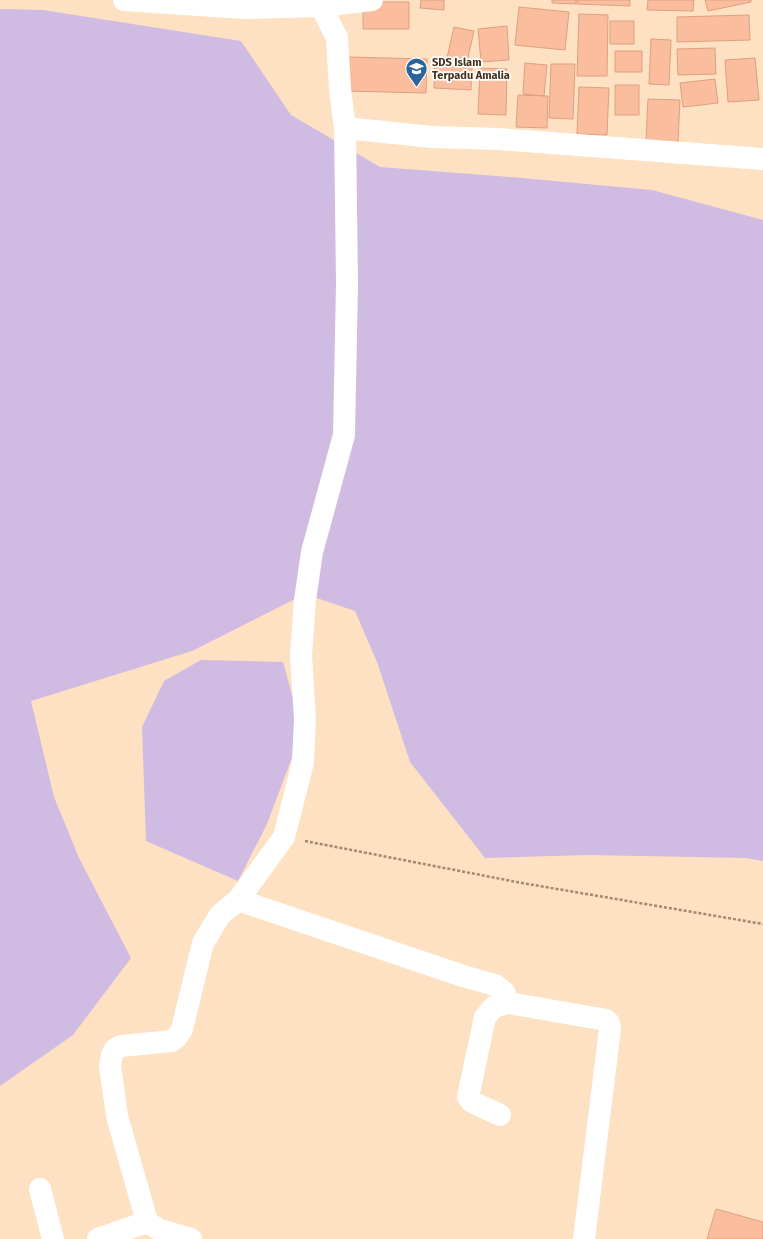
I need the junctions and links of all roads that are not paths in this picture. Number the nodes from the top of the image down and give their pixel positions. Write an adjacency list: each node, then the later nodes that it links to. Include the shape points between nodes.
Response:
1 (124, 0): 3 (street, via 243,8)
2 (372, 0): 3 (street)
3 (321, 3): 4 (street, via 337,38)
4 (345, 128): 5 (street, via 432,137 498,139); 6 (street, via 347,283 344,435 312,552 305,600 301,656 305,719 304,762 284,837)
5 (763, 159)
6 (238, 900): 7 (street, via 495,985 504,992); 10 (street, via 220,915 203,943 182,1029 176,1038 167,1042 121,1046 115,1049 112,1055 110,1066 117,1116)
7 (508, 1003): 8 (street, via 495,1006 485,1017 468,1097 472,1102); 14 (street, via 606,1020 610,1023)
8 (500, 1115)
9 (40, 1189): 11 (street)
10 (147, 1222): 12 (street); 13 (street, via 160,1230)
11 (53, 1239)
12 (98, 1239)
13 (190, 1239)
14 (584, 1239)

